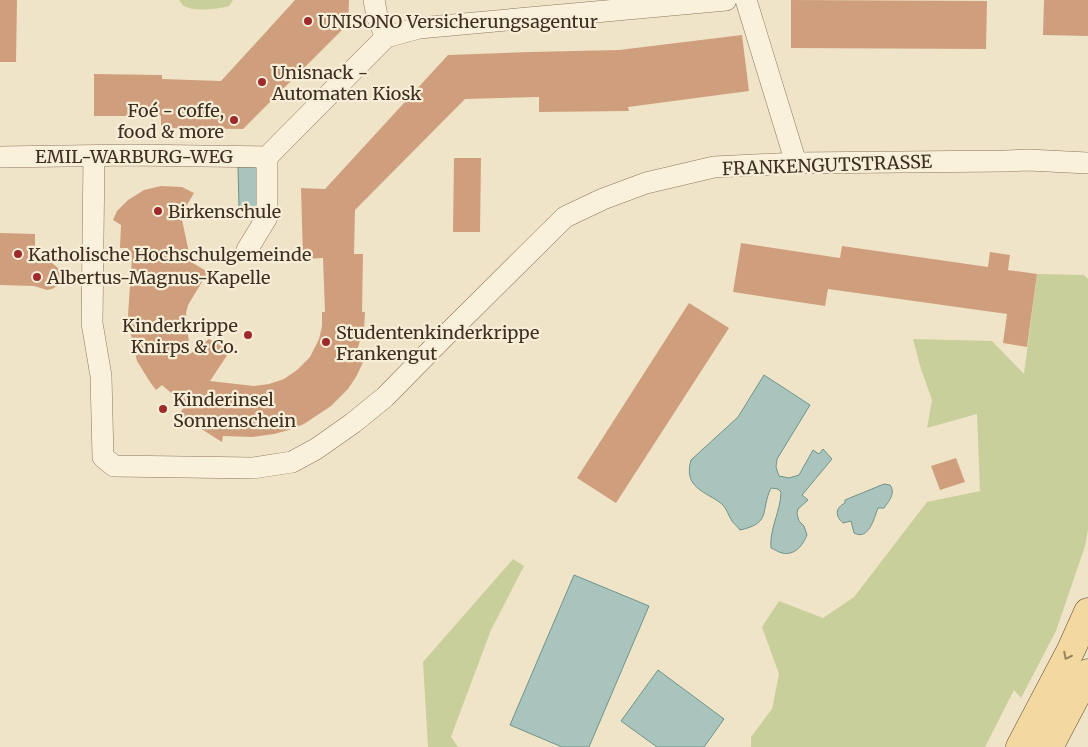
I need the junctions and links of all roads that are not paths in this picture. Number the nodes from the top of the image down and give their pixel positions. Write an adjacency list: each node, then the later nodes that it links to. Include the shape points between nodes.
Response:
1 (374, 0): 4 (street)
2 (726, 0): 4 (street, via 418,28)
3 (746, 0): 9 (street)
4 (386, 37): 7 (street)
5 (94, 156): 6 (street, EMIL-WARBURG-WEG); 7 (street, EMIL-WARBURG-WEG); 9 (street, FRANKENGUTSTRASSE, via 92,324 101,376 103,456 114,466 253,468 292,462 316,449 385,397 565,217 646,182 714,167)
6 (0, 157)
7 (267, 157): 10 (street, via 267,217)
8 (1088, 162): 9 (street, FRANKENGUTSTRASSE)
9 (796, 163)
10 (247, 250)
11 (1088, 612): 13 (main road, one-way to 13)
12 (1088, 672): 14 (main road)
13 (1020, 747)
14 (1049, 747)

